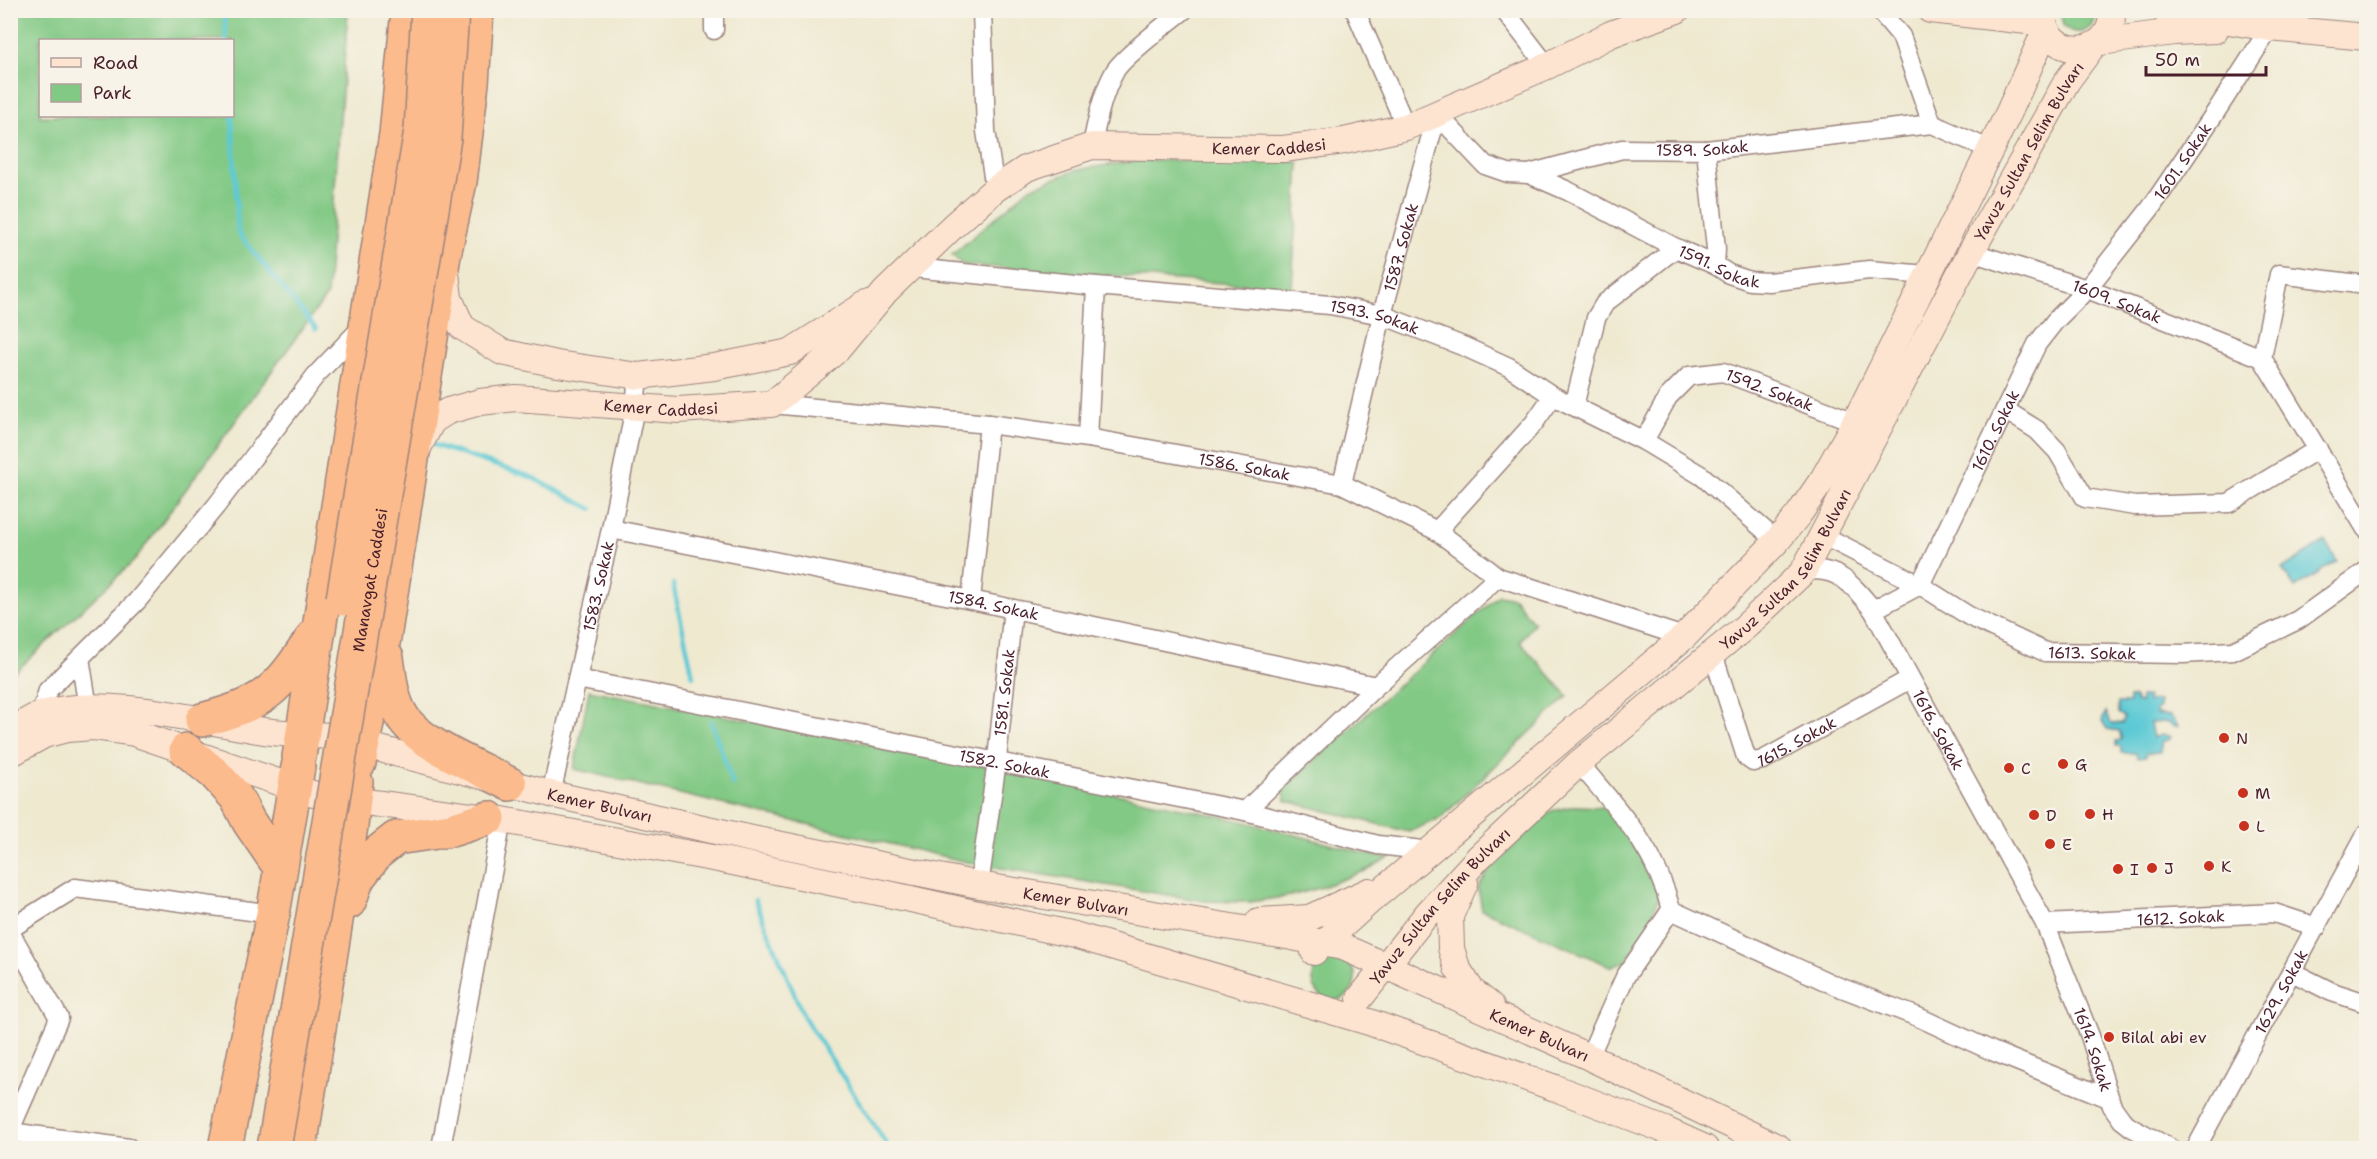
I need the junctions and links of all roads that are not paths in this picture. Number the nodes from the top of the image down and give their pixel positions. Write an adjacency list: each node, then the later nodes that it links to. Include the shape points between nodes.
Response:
1 (408, 10): 41 (highway, via 396,134)
2 (428, 10): 115 (highway, Manavgat Caddesi, bridge, via 421,130)
3 (452, 10): 116 (highway, Manavgat Caddesi, bridge, via 444,138)
4 (477, 10): 32 (highway, via 460,182)
5 (714, 10): 18 (street)
6 (982, 10): 29 (street, via 986,131)
7 (1185, 10): 25 (street, via 1116,69 1101,104)
8 (1355, 10): 24 (street)
9 (1504, 10): 21 (street)
10 (1677, 10): 21 (main road, Kemer Caddesi, via 1611,34)
11 (1879, 10): 23 (street, via 1901,36)
12 (1930, 10): 16 (main road)
13 (2112, 10): 20 (main road, Yavuz Sultan Selim Bulvarı, via 2112,24)
14 (2164, 10): 17 (main road)
15 (2223, 10): 17 (main road)
16 (2045, 21): 20 (main road, via 2054,40 2062,46 2082,50); 27 (main road, Yavuz Sultan Selim Bulvarı)
17 (2270, 28): 19 (main road); 20 (main road, via 2174,32); 38 (street, 1601. Sokak, via 2150,209)
18 (714, 30)
19 (2367, 37)
20 (2096, 44): 31 (main road, Yavuz Sultan Selim Bulvarı, via 2067,81)
21 (1547, 66): 22 (main road, Kemer Caddesi)
22 (1437, 114): 24 (main road, Kemer Caddesi); 28 (street, 1589. Sokak, via 1485,165 1508,173); 40 (street, 1587. Sokak)
23 (1932, 124): 26 (street, 1589. Sokak); 27 (street)
24 (1406, 127): 25 (main road, Kemer Caddesi, via 1344,141 1283,148)
25 (1092, 146): 29 (main road, Kemer Caddesi, via 1027,168)
26 (1706, 150): 28 (street, 1589. Sokak, via 1622,149); 33 (street)
27 (1990, 150): 35 (main road, Yavuz Sultan Selim Bulvarı)
28 (1529, 174): 30 (street, 1591. Sokak, via 1568,190)
29 (995, 189): 34 (main road, Kemer Caddesi)
30 (1676, 248): 33 (street, 1591. Sokak); 46 (street, via 1605,303 1596,318)
31 (1971, 252): 38 (street, 1609. Sokak); 59 (main road, Yavuz Sultan Selim Bulvarı)
32 (444, 255): 43 (main road, Kemer Caddesi, via 449,298 462,327 502,352); 54 (highway)
33 (1715, 265): 35 (street, 1591. Sokak, via 1750,281 1769,282 1869,270)
34 (912, 268): 37 (street, 1593. Sokak); 39 (main road, Kemer Caddesi)
35 (1927, 275): 49 (main road, Yavuz Sultan Selim Bulvarı)
36 (2367, 285): 42 (street, via 2279,274)
37 (1096, 286): 40 (street, 1593. Sokak, via 1330,305); 51 (street)
38 (2087, 289): 42 (street, 1609. Sokak); 48 (street, 1610. Sokak, via 2037,344)
39 (885, 292): 43 (main road, Kemer Caddesi, via 790,352); 45 (main road, Kemer Caddesi, via 837,350)
40 (1382, 315): 44 (street, 1593. Sokak, via 1509,367); 55 (street, 1587. Sokak)
41 (365, 323): 68 (highway); 72 (street, via 316,375 137,602)
42 (2262, 358): 53 (street)
43 (638, 376): 47 (street, 1583. Sokak)
44 (1553, 396): 46 (street, 1593. Sokak); 58 (street, via 1534,423)
45 (772, 405): 47 (main road, Kemer Caddesi, via 678,410); 50 (street, 1586. Sokak)
46 (1574, 406): 52 (street, 1593. Sokak)
47 (634, 407): 54 (main road, Kemer Caddesi, via 516,398 480,402 448,411 432,421); 56 (street, 1583. Sokak)
48 (2005, 410): 53 (street, via 2037,430 2057,451 2085,498 2135,506 2229,503); 64 (street, 1610. Sokak)
49 (1855, 422): 52 (street, 1592. Sokak, via 1723,372 1689,376 1668,397); 60 (main road, Yavuz Sultan Selim Bulvarı, via 1823,480)
50 (989, 424): 51 (street, 1586. Sokak); 65 (street)
51 (1088, 438): 55 (street, 1586. Sokak)
52 (1644, 441): 60 (street, 1593. Sokak, via 1702,476)
53 (2318, 449): 57 (street)
54 (415, 454): 70 (highway)
55 (1342, 484): 58 (street, 1586. Sokak)
56 (611, 529): 65 (street, 1584. Sokak); 73 (street, 1583. Sokak)
57 (2367, 529)
58 (1437, 531): 63 (street, 1586. Sokak)
59 (1824, 536): 62 (main road, Yavuz Sultan Selim Bulvarı); 64 (street, 1613. Sokak)
60 (1777, 541): 69 (main road, Yavuz Sultan Selim Bulvarı)
61 (2367, 571): 64 (street, 1613. Sokak, via 2298,620 2233,651 2183,654 2045,652 1969,616)
62 (1803, 572): 67 (street, 1616. Sokak, via 1832,571 1857,590); 71 (main road, Yavuz Sultan Selim Bulvarı)
63 (1498, 577): 69 (street, 1586. Sokak); 75 (street)
64 (1920, 585): 67 (street)
65 (972, 600): 66 (street, 1584. Sokak)
66 (1013, 609): 75 (street, 1584. Sokak); 82 (street, 1581. Sokak)
67 (1873, 610): 74 (street, 1616. Sokak)
68 (319, 628): 78 (highway, via 284,680 266,695 236,711); 84 (highway)
69 (1684, 637): 90 (main road, Yavuz Sultan Selim Bulvarı)
70 (384, 638): 84 (highway); 85 (highway, via 393,694 402,717 420,736)
71 (1713, 654): 74 (street, 1615. Sokak, via 1746,757 1753,762); 83 (main road, Yavuz Sultan Selim Bulvarı)
72 (80, 658): 76 (street); 77 (street, via 48,690)
73 (577, 679): 82 (street, 1582. Sokak); 86 (street, 1583. Sokak)
74 (1910, 679): 98 (street, 1616. Sokak)
75 (1376, 686): 87 (street)
76 (88, 708): 77 (main road); 78 (main road)
77 (41, 714): 79 (main road)
78 (202, 720): 84 (main road, via 267,731)
79 (10, 732)
80 (186, 750): 81 (main road, via 134,733 93,727 44,735); 84 (main road); 92 (highway, via 236,797)
81 (10, 754)
82 (997, 761): 87 (street, 1582. Sokak); 94 (street, 1581. Sokak)
83 (1579, 763): 91 (main road, Yavuz Sultan Selim Bulvarı); 95 (street, via 1648,850)
84 (329, 767): 85 (main road, Kemer Bulvarı); 88 (main road, Kemer Bulvarı); 92 (highway); 102 (highway)
85 (510, 784): 86 (main road, Kemer Bulvarı)
86 (551, 794): 94 (main road, Kemer Bulvarı)
87 (1245, 811): 90 (street, 1582. Sokak, via 1378,846)
88 (495, 819): 102 (highway, via 396,838 377,853 358,878); 107 (main road, Kemer Bulvarı, via 741,864 1062,933); 117 (street)
89 (2367, 834): 99 (street, 1629. Sokak)
90 (1431, 851): 93 (main road, Yavuz Sultan Selim Bulvarı)
91 (1479, 857): 103 (main road, Yavuz Sultan Selim Bulvarı); 108 (main road, via 1450,916 1451,948 1457,968 1472,991)
92 (279, 866): 96 (highway)
93 (1400, 877): 97 (main road, via 1309,918); 101 (main road, Yavuz Sultan Selim Bulvarı)
94 (979, 885): 97 (main road, Kemer Bulvarı)
95 (1671, 910): 109 (street, via 1625,977); 110 (street, via 1834,985)
96 (273, 914): 100 (street, via 75,888); 114 (highway)
97 (1212, 924): 101 (main road, Kemer Bulvarı)
98 (2045, 924): 99 (street, 1612. Sokak, via 2274,913); 110 (street, 1614. Sokak, via 2090,1036)
99 (2317, 927): 104 (street, 1629. Sokak)
100 (10, 931): 111 (street, via 59,1018)
101 (1326, 948): 103 (main road, Kemer Bulvarı); 105 (main road, via 1353,952 1365,969); 107 (main road, via 1305,963 1301,974 1305,995)
102 (332, 952): 112 (highway)
103 (1385, 966): 105 (main road, Yavuz Sultan Selim Bulvarı); 108 (main road, Kemer Bulvarı)
104 (2292, 972): 106 (street, via 2332,992); 121 (street, 1629. Sokak)
105 (1360, 998): 107 (main road, via 1343,1010)
106 (2367, 1003)
107 (1323, 1009): 118 (main road, Kemer Bulvarı, via 1534,1081)
108 (1517, 1026): 109 (main road, Kemer Bulvarı)
109 (1589, 1057): 119 (main road, Kemer Bulvarı)
110 (2108, 1098): 120 (street, 1614. Sokak, via 2122,1120)
111 (10, 1131): 113 (street)
112 (301, 1148)
113 (129, 1149)
114 (225, 1149)
115 (253, 1149)
116 (274, 1149)
117 (441, 1149)
118 (1705, 1149)
119 (1779, 1149)
120 (2170, 1149)
121 (2196, 1149)

